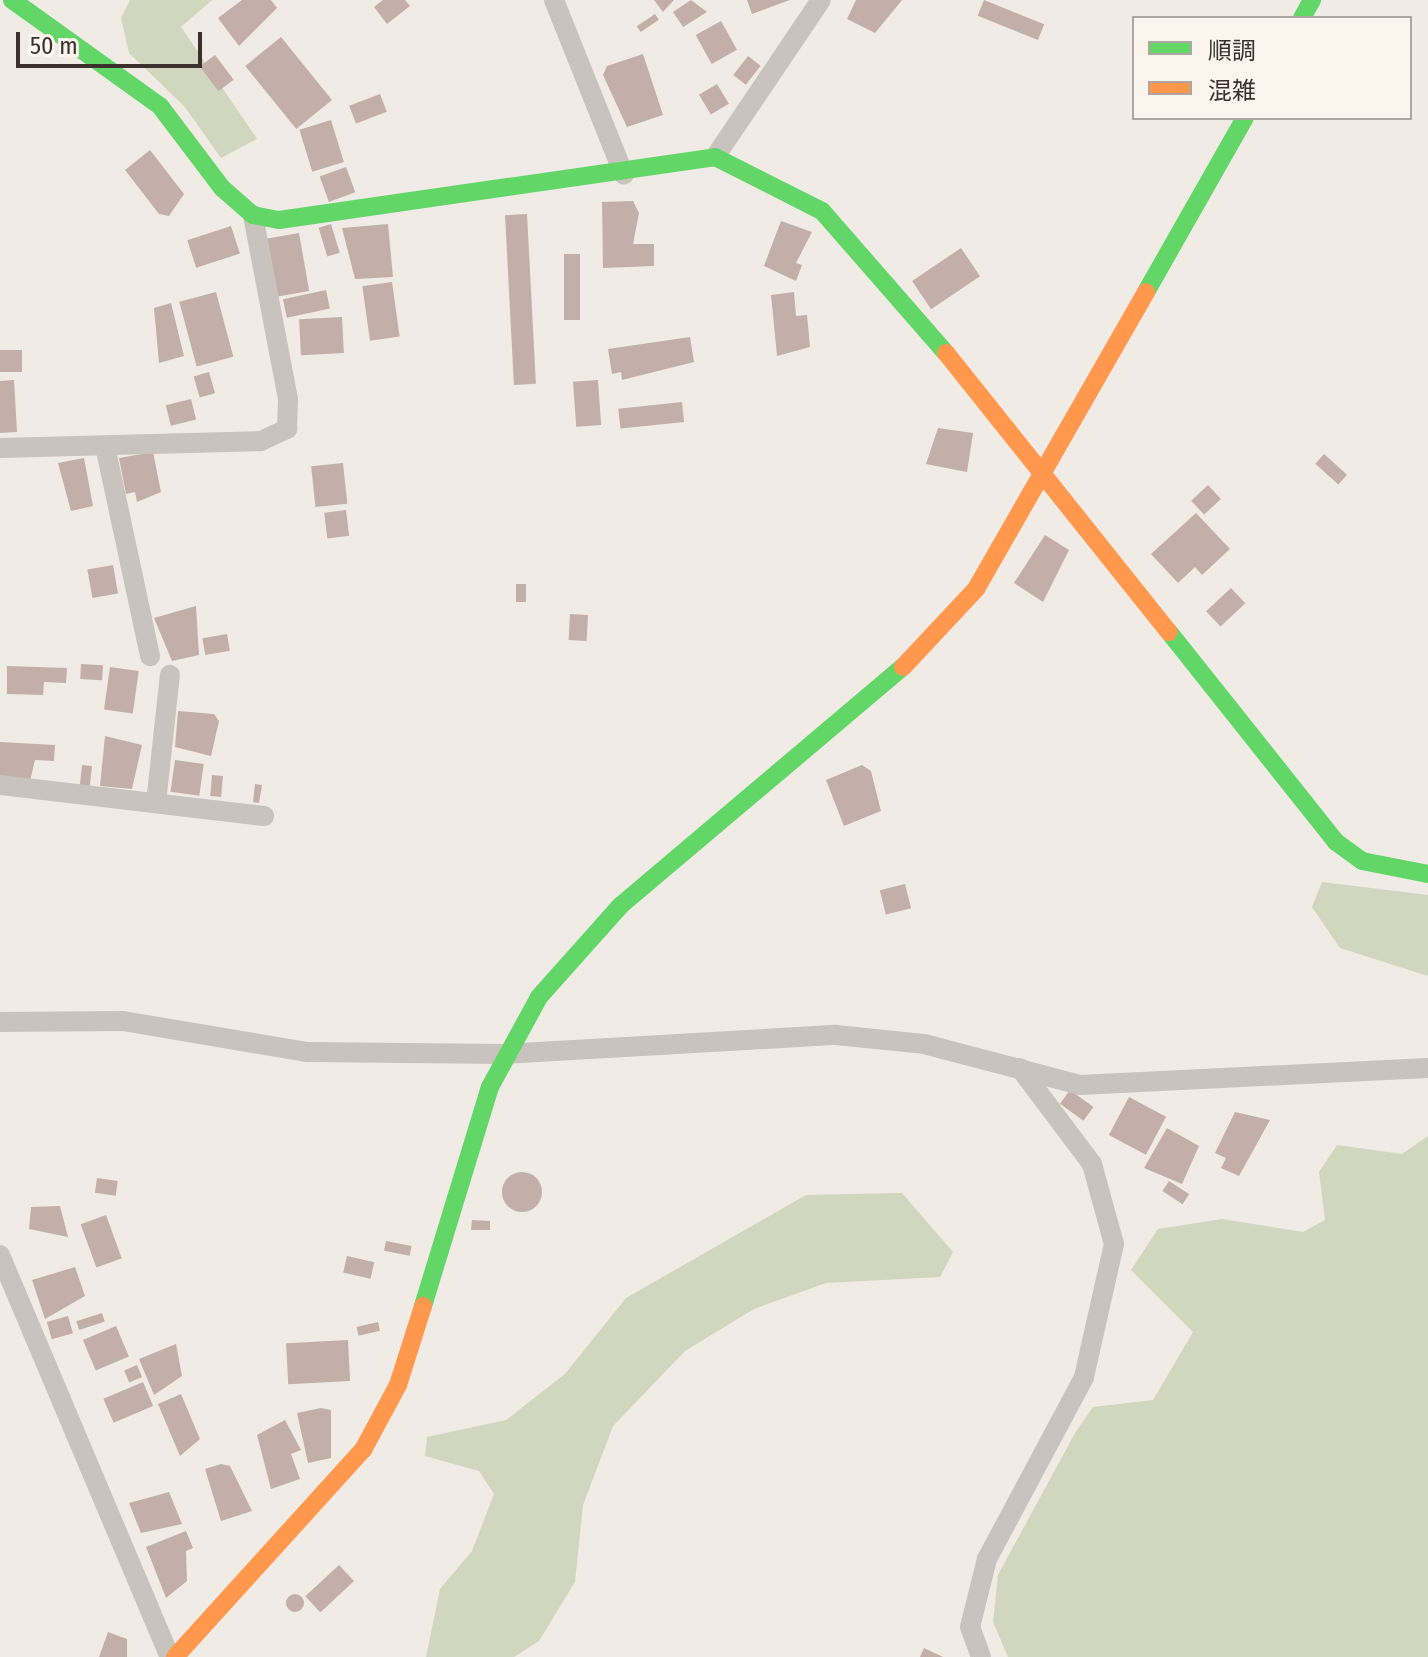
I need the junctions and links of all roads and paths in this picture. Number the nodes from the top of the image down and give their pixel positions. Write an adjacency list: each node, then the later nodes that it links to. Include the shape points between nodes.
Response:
1 (12, 0): 7 (street, via 160,106 222,188)
2 (554, 0): 6 (street)
3 (821, 0): 5 (street)
4 (1244, 120): 10 (street)
5 (715, 157): 6 (street); 10 (street, via 742,165 843,227)
6 (624, 175): 7 (street, via 279,220)
7 (253, 215): 8 (street, via 288,399 287,429 261,441)
8 (105, 446): 9 (street); 11 (street)
9 (0, 448)
10 (1043, 480): 16 (street, via 1336,842 1362,861); 18 (street, via 976,589 928,645 620,906 539,997)
11 (150, 656)
12 (170, 675): 14 (street)
13 (0, 785): 14 (street)
14 (156, 803): 15 (street)
15 (264, 816)
16 (1428, 874)
17 (0, 1022): 18 (street, via 123,1021 307,1052)
18 (504, 1054): 19 (street, via 836,1035 924,1044); 22 (street, via 454,1191 398,1385 363,1450)
19 (1020, 1068): 20 (street, via 1080,1085); 23 (street, via 1092,1164 1114,1244 1084,1377 987,1559 970,1627)
20 (1428, 1068)
21 (0, 1255): 22 (street)
22 (173, 1657)
23 (981, 1657)

